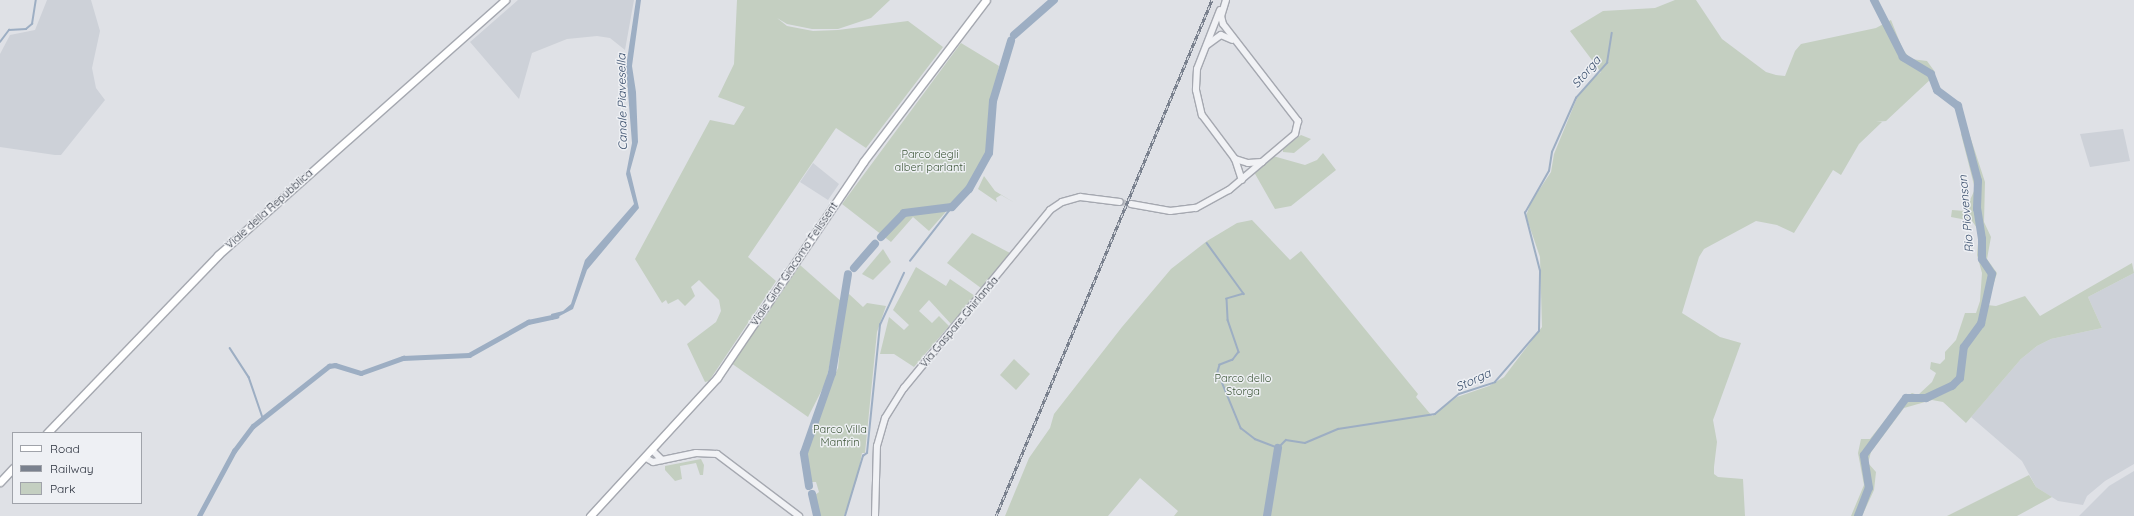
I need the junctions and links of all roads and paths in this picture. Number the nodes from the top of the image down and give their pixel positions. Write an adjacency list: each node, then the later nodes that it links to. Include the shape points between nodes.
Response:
1 (505, 0): 11 (main road, Viale della Repubblica, via 218,254)
2 (986, 0): 12 (main road, Viale Gian Giacomo Felissent, via 863,162 717,378)
3 (1226, 0): 4 (street, via 1221,16 1223,24); 5 (street)
4 (1239, 47): 5 (street, via 1228,37 1221,35 1212,38); 7 (street, via 1298,121 1295,134)
5 (1203, 52): 6 (street, via 1196,77 1198,103 1210,128)
6 (1235, 159): 7 (street, via 1248,164); 8 (street)
7 (1262, 162): 8 (street)
8 (1242, 180): 10 (street, via 1212,201 1190,210 1170,211)
9 (1120, 202): 17 (street, Via Gaspare Ghirlanda, via 1091,196 1066,200 1046,214 895,400 885,418 877,446)
10 (1131, 204)
11 (48, 432)
12 (653, 450): 13 (main road, Viale Gian Giacomo Felissent); 14 (street, via 656,457)
13 (646, 458): 14 (street, via 653,462); 18 (main road, Viale Gian Giacomo Felissent)
14 (662, 460): 19 (street, via 696,453 717,454)
15 (12, 469): 16 (main road)
16 (0, 482)
17 (875, 515)
18 (590, 516)
19 (799, 516)

